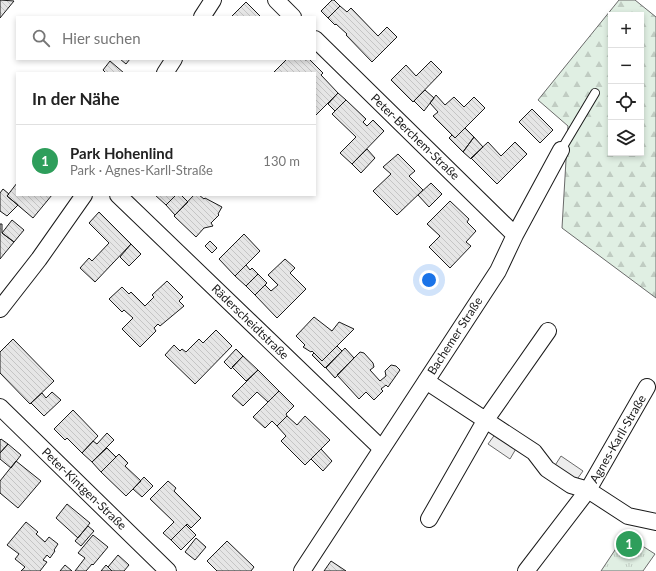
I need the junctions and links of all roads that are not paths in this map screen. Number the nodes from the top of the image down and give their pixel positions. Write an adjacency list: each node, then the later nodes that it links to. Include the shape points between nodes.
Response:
1 (213, 0): 3 (street)
2 (276, 0): 4 (street)
3 (203, 16)
4 (292, 16)
5 (316, 40): 12 (street, Peter-Berchem-Straße)
6 (173, 60): 7 (street)
7 (166, 72)
8 (594, 93): 9 (lane, Bachemer Straße)
9 (561, 150): 12 (street, Bachemer Straße)
10 (83, 196): 13 (street)
11 (119, 196): 19 (street, Räderscheidtstraße)
12 (515, 235): 15 (street, Bachemer Straße, via 498,271)
13 (0, 309)
14 (548, 331): 18 (street)
15 (426, 381): 18 (street, Agnes-Karll-Straße); 19 (street, Bachemer Straße)
16 (647, 387): 20 (street, Agnes-Karll-Straße)
17 (0, 407): 23 (street, Peter-Kintgen-Straße)
18 (485, 421): 20 (street, Agnes-Karll-Straße, via 534,452 547,469 571,485); 21 (street)
19 (382, 449): 24 (street, Bachemer Straße)
20 (588, 490): 22 (street, Agnes-Karll-Straße, via 628,516); 25 (street, Agnes-Karll-Straße)
21 (429, 519)
22 (656, 522)
23 (168, 571)
24 (302, 571)
25 (526, 571)

